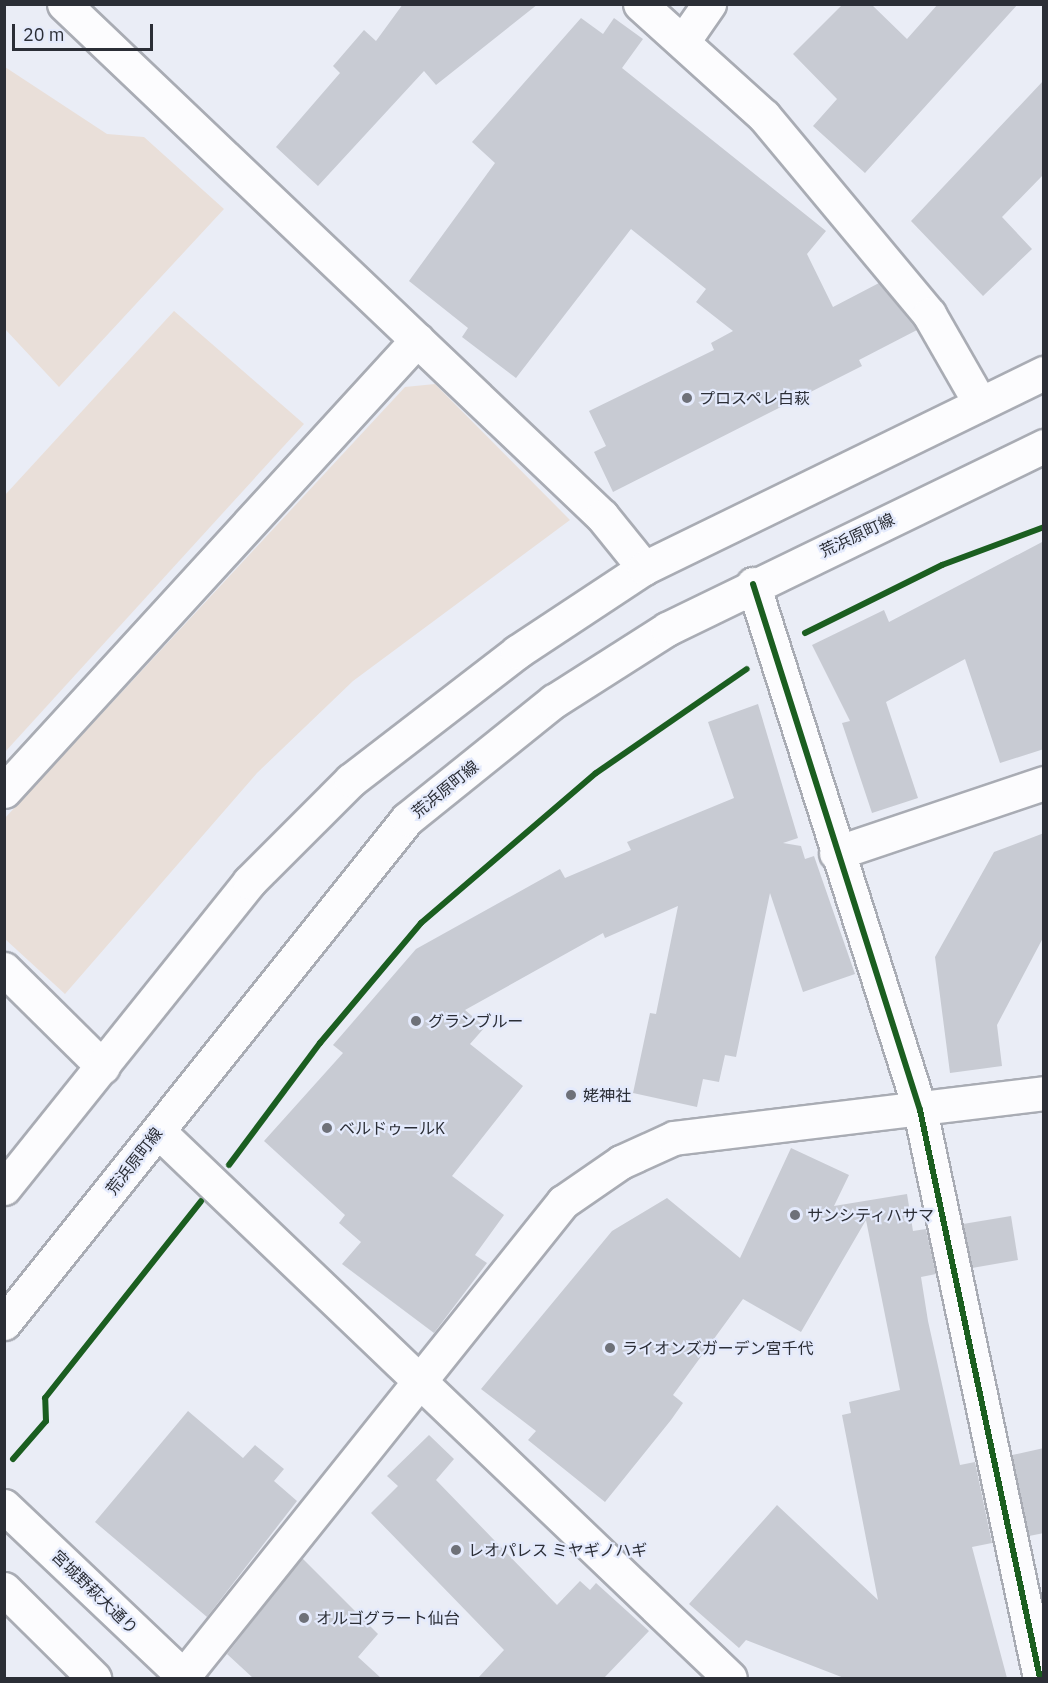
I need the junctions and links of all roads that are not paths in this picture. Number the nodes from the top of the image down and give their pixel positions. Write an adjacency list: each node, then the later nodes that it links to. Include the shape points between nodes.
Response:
1 (64, 4): 5 (street)
2 (640, 4): 4 (street)
3 (709, 4): 4 (street)
4 (684, 40): 7 (street, via 765,116 929,314)
5 (417, 340): 9 (street, via 602,516); 12 (street)
6 (1044, 374): 7 (street)
7 (980, 403): 9 (street)
8 (1044, 446): 10 (street, 荒浜原町線)
9 (644, 568): 15 (street, via 517,652 351,780 249,882)
10 (753, 584): 13 (street); 18 (street, 荒浜原町線, via 667,629 554,701 407,819)
11 (1044, 783): 13 (street)
12 (4, 790)
13 (836, 853): 17 (street)
14 (4, 969): 15 (street)
15 (103, 1067): 19 (street)
16 (1044, 1093): 17 (street)
17 (920, 1110): 21 (street, via 674,1138 621,1162 563,1202); 23 (street)
18 (158, 1131): 20 (street, 荒浜原町線); 21 (street)
19 (4, 1188)
20 (4, 1323)
21 (424, 1382): 26 (street); 27 (street)
22 (4, 1506): 26 (street, 宮城野萩大通り)
23 (1033, 1583): 28 (street)
24 (4, 1589): 25 (street)
25 (94, 1678)
26 (183, 1678)
27 (730, 1678)
28 (1040, 1678)

